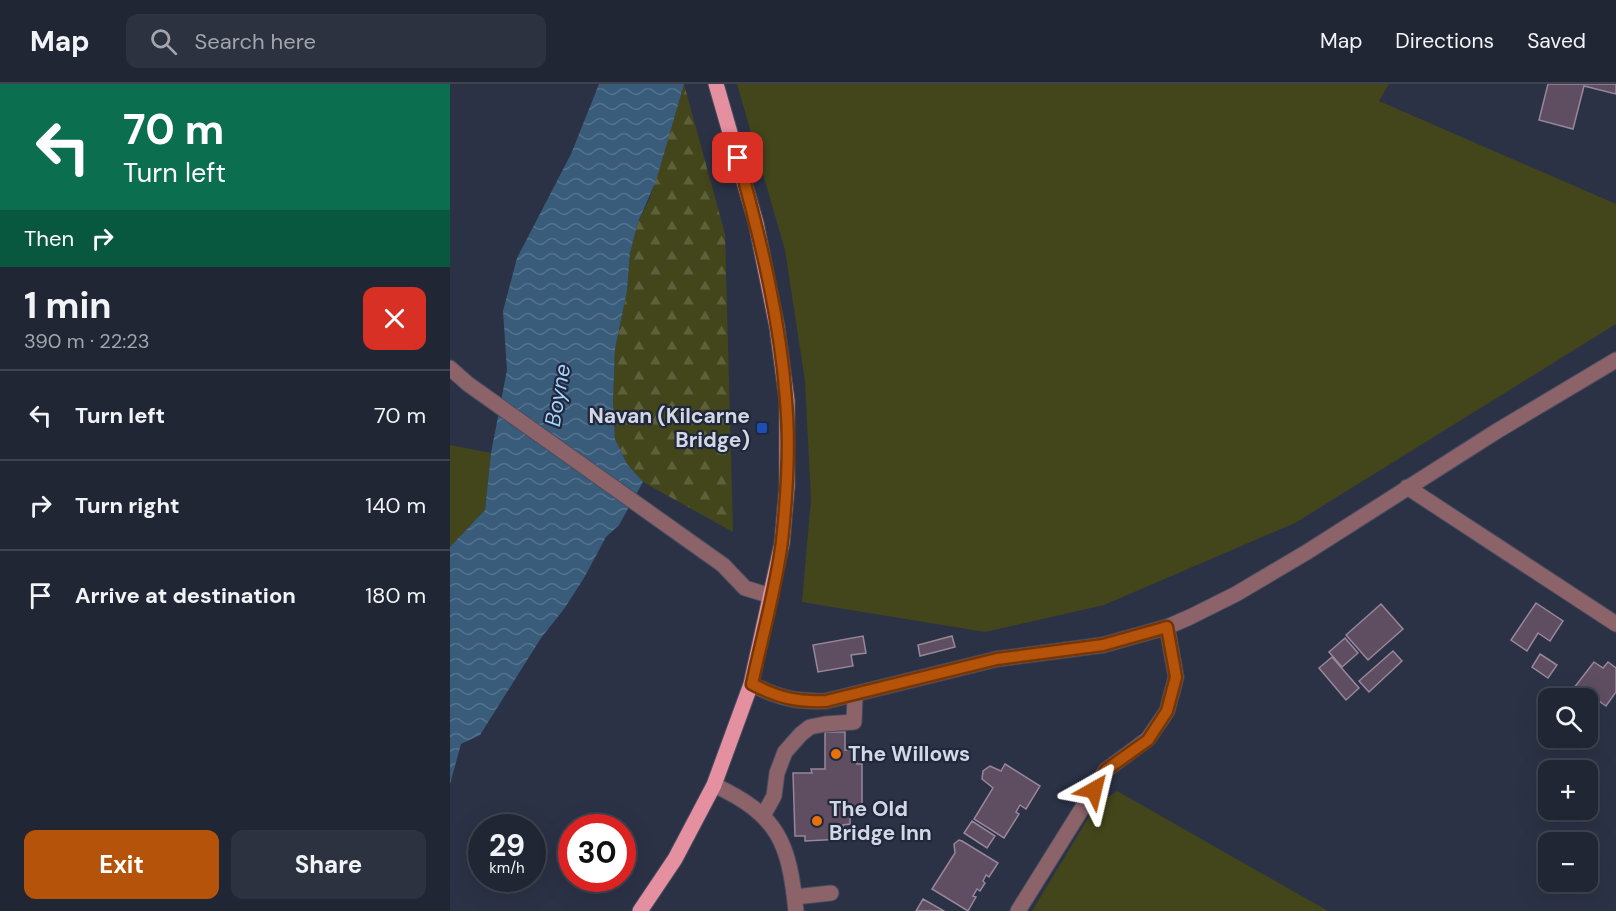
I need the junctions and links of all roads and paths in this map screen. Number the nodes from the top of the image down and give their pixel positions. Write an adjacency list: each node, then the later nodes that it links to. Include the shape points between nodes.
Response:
1 (716, 84): 5 (main road, via 761,246 786,401 787,486 782,543)
2 (1616, 360): 4 (street)
3 (450, 368): 5 (street, via 723,565 745,588)
4 (1407, 487): 6 (street); 7 (street, via 1236,594)
5 (771, 596): 8 (main road)
6 (1616, 624)
7 (1167, 627): 9 (street, via 1103,645 997,659); 15 (street, via 1176,677 1167,711 1148,740 1106,770)
8 (752, 684): 9 (street, via 801,702); 10 (main road)
9 (855, 696): 11 (street, via 855,722 810,727 785,752 774,796)
10 (714, 785): 11 (street, via 738,796); 14 (main road, via 675,859)
11 (763, 816): 13 (street, via 780,836 794,880)
12 (831, 893): 13 (street)
13 (795, 904)
14 (640, 911)
15 (1018, 911)

